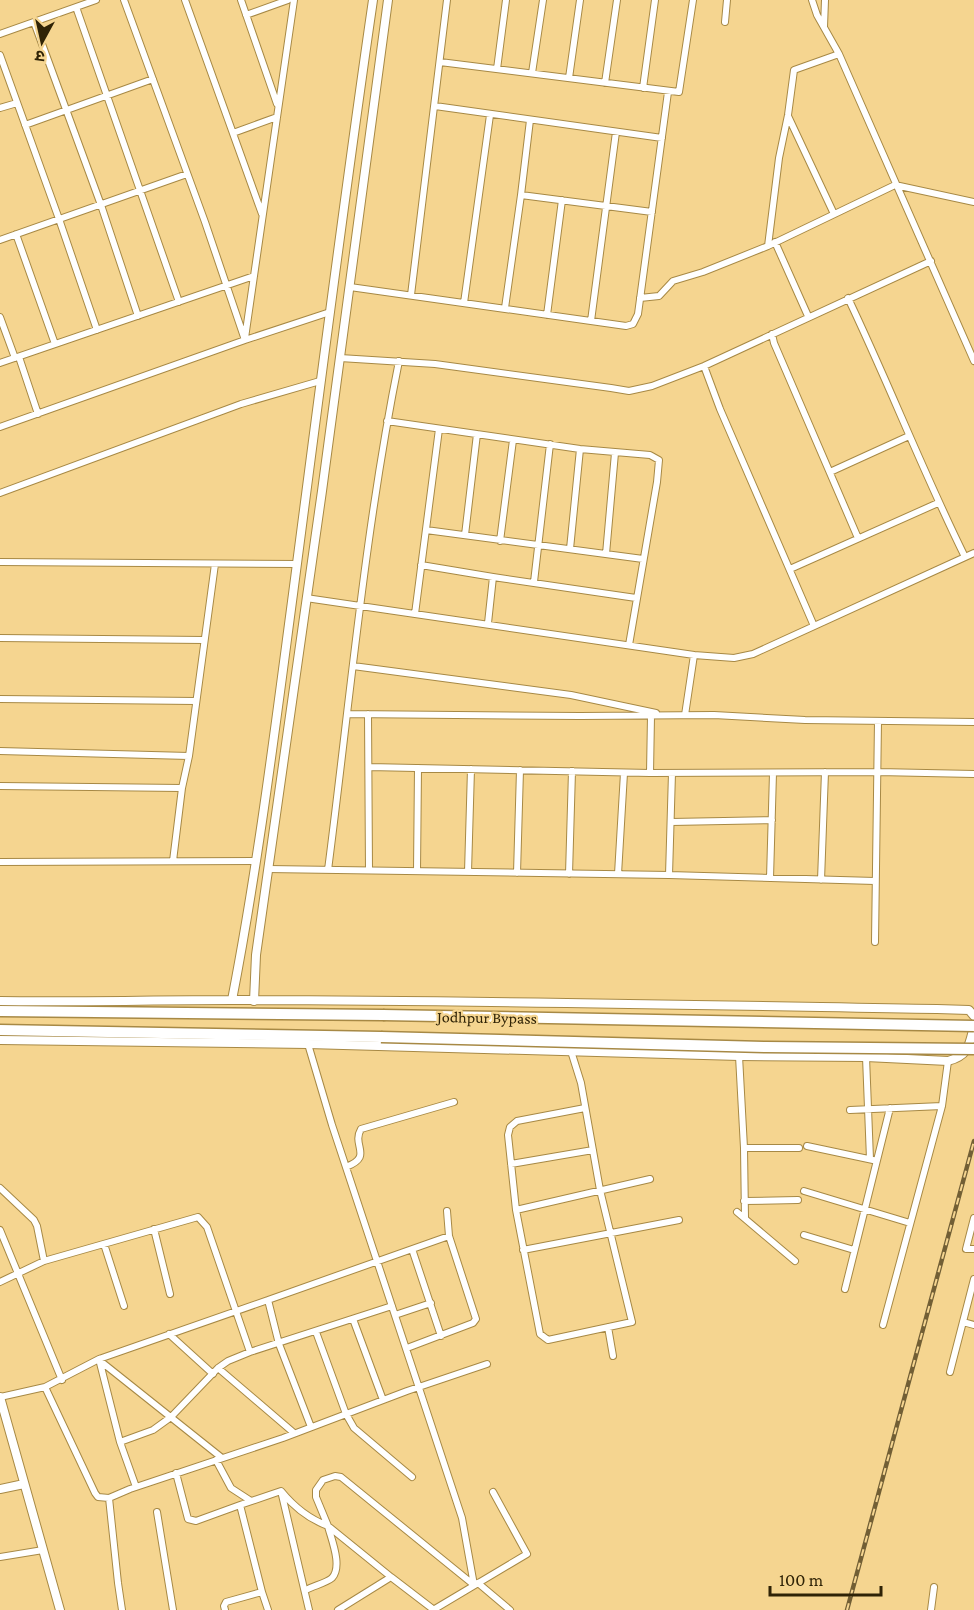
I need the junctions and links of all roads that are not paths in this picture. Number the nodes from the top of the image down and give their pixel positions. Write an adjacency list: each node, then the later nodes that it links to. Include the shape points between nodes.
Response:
1 (96, 0): 19 (street)
2 (124, 0): 32 (street)
3 (185, 0): 48 (street)
4 (241, 0): 20 (street)
5 (288, 0): 20 (street)
6 (294, 0): 40 (street)
7 (373, 0): 76 (street)
8 (388, 0): 69 (street)
9 (447, 0): 27 (street)
10 (506, 0): 29 (street)
11 (543, 0): 30 (street)
12 (580, 0): 31 (street)
13 (617, 0): 33 (street)
14 (655, 0): 34 (street)
15 (693, 0): 35 (street, via 680,89)
16 (727, 0): 22 (street)
17 (812, 0): 23 (street)
18 (825, 0): 23 (street)
19 (76, 7): 21 (street); 36 (street)
20 (246, 15): 40 (street)
21 (34, 22): 24 (street); 41 (street)
22 (725, 22)
23 (824, 28): 25 (street)
24 (0, 34)
25 (839, 54): 43 (street, via 794,70); 51 (street)
26 (0, 55): 28 (street)
27 (440, 62): 29 (street); 38 (street)
28 (2, 67): 37 (street)
29 (497, 69): 30 (street)
30 (532, 73): 31 (street)
31 (569, 78): 33 (street)
32 (153, 79): 36 (street); 50 (street)
33 (605, 83): 34 (street)
34 (643, 88): 35 (street)
35 (668, 92): 49 (street)
36 (107, 95): 41 (street); 52 (street)
37 (17, 102): 39 (street); 46 (street)
38 (435, 106): 42 (street); 70 (street)
39 (0, 108)
40 (278, 108): 44 (street)
41 (66, 109): 46 (street); 56 (street)
42 (490, 115): 45 (street); 74 (street)
43 (788, 116): 59 (street); 65 (street)
44 (277, 117): 48 (street); 60 (street)
45 (530, 120): 47 (street); 53 (street)
46 (25, 124): 61 (street)
47 (616, 132): 49 (street); 57 (street)
48 (233, 133): 60 (street)
49 (662, 138): 58 (street)
50 (187, 174): 52 (street); 68 (street)
51 (895, 185): 55 (street); 59 (street); 66 (street)
52 (141, 190): 56 (street); 73 (street)
53 (521, 195): 54 (street); 75 (street)
54 (562, 200): 57 (street); 77 (street)
55 (974, 202)
56 (101, 205): 61 (street); 78 (street)
57 (606, 206): 58 (street); 81 (street)
58 (652, 212): 71 (street)
59 (834, 214): 64 (street)
60 (263, 216): 67 (street)
61 (59, 219): 62 (street); 82 (street)
62 (16, 234): 63 (street); 85 (street)
63 (0, 240)
64 (775, 242): 65 (street); 79 (street)
65 (768, 246): 71 (street, via 673,281 659,296)
66 (931, 261): 72 (street); 89 (street)
67 (254, 276): 68 (street); 84 (street)
68 (226, 286): 73 (street); 84 (street)
69 (350, 287): 70 (street); 87 (street)
70 (411, 295): 74 (street)
71 (640, 298): 81 (street, via 633,324)
72 (848, 298): 79 (street); 98 (street)
73 (179, 302): 78 (street)
74 (464, 303): 75 (street)
75 (505, 309): 77 (street)
76 (330, 312): 84 (street); 92 (street)
77 (547, 315): 81 (street)
78 (138, 316): 82 (street)
79 (808, 316): 83 (street)
80 (0, 317): 86 (street)
81 (591, 321)
82 (97, 330): 85 (street)
83 (772, 334): 91 (street); 103 (street)
84 (245, 340): 93 (street)
85 (55, 345): 86 (street)
86 (17, 358): 90 (street); 93 (street)
87 (340, 358): 88 (street); 123 (street)
88 (399, 361): 91 (street, via 629,391); 94 (street)
89 (974, 362)
90 (0, 363)
91 (704, 366): 120 (street)
92 (320, 381): 104 (street, via 241,404); 118 (street)
93 (38, 414): 95 (street)
94 (387, 421): 96 (street); 125 (street)
95 (0, 427)
96 (439, 429): 97 (street); 106 (street)
97 (477, 434): 99 (street); 107 (street)
98 (909, 436): 103 (street); 105 (street)
99 (513, 440): 100 (street); 109 (street)
100 (550, 444): 101 (street); 110 (street)
101 (580, 449): 102 (street); 111 (street)
102 (615, 453): 112 (street); 115 (street, via 650,455 659,460)
103 (830, 472): 108 (street)
104 (0, 493)
105 (938, 503): 108 (street); 114 (street)
106 (426, 530): 107 (street); 119 (street)
107 (465, 535): 109 (street)
108 (858, 538): 120 (street)
109 (500, 541): 110 (street)
110 (537, 545): 111 (street); 122 (street)
111 (570, 549): 112 (street)
112 (606, 554): 115 (street)
113 (974, 554): 114 (street)
114 (965, 557): 128 (street)
115 (643, 559): 124 (street)
116 (0, 562): 117 (street)
117 (215, 564): 118 (street); 130 (street)
118 (297, 564): 162 (street)
119 (421, 565): 121 (street); 126 (street)
120 (790, 570): 128 (street)
121 (493, 578): 122 (street); 127 (street)
122 (534, 582): 124 (street)
123 (306, 598): 125 (street); 164 (street)
124 (636, 598): 131 (street)
125 (361, 604): 126 (street); 133 (street)
126 (415, 615): 127 (street)
127 (488, 624): 131 (street)
128 (814, 626): 132 (street, via 753,654 734,658)
129 (0, 638): 130 (street)
130 (204, 640): 135 (street)
131 (629, 645): 132 (street)
132 (694, 655): 139 (street)
133 (353, 666): 136 (street); 138 (street, via 571,695)
134 (0, 699): 135 (street)
135 (196, 701): 144 (street)
136 (348, 714): 137 (street); 165 (street)
137 (368, 714): 140 (street); 145 (street)
138 (669, 715): 139 (street); 140 (street)
139 (685, 715): 141 (street)
140 (651, 716): 153 (street)
141 (878, 721): 142 (street); 152 (street)
142 (974, 722)
143 (0, 751): 144 (street)
144 (189, 756): 158 (street)
145 (369, 767): 146 (street); 166 (street)
146 (418, 768): 147 (street); 167 (street)
147 (471, 769): 148 (street); 168 (street)
148 (520, 770): 149 (street); 169 (street)
149 (573, 771): 150 (street); 170 (street)
150 (624, 772): 153 (street); 171 (street)
151 (825, 772): 152 (street); 155 (street); 174 (street)
152 (878, 772): 156 (street); 175 (street)
153 (650, 773): 154 (street)
154 (672, 773): 155 (street); 160 (street)
155 (773, 773): 159 (street)
156 (974, 774)
157 (0, 786): 158 (street)
158 (182, 788): 161 (street)
159 (772, 820): 160 (street); 173 (street)
160 (670, 822): 172 (street)
161 (173, 861): 162 (street); 163 (street)
162 (255, 861): 177 (street)
163 (0, 862)
164 (268, 869): 165 (street); 179 (street)
165 (328, 870): 166 (street)
166 (369, 870): 167 (street)
167 (417, 871): 168 (street)
168 (468, 872): 169 (street)
169 (516, 873): 170 (street)
170 (569, 874): 171 (street)
171 (618, 874): 172 (street)
172 (669, 875): 173 (street)
173 (770, 878): 174 (street)
174 (821, 880): 175 (street)
175 (875, 881): 176 (street)
176 (875, 942)
177 (232, 1000): 178 (street); 179 (street)
178 (0, 1001)
179 (254, 1001): 181 (street, via 925,1009 969,1010)
180 (0, 1011): 182 (highway, Jodhpur Bypass, bridge)
181 (974, 1016)
182 (974, 1026): 187 (street)
183 (0, 1030): 187 (highway, bridge)
184 (0, 1040): 185 (street)
185 (308, 1044): 186 (street); 204 (street)
186 (570, 1051): 189 (street); 194 (street)
187 (969, 1051): 188 (street); 191 (street)
188 (974, 1054)
189 (739, 1056): 190 (street); 199 (street)
190 (866, 1057): 191 (street); 196 (street)
191 (948, 1061): 193 (street)
192 (454, 1102): 204 (street, via 361,1129 361,1156)
193 (942, 1106): 195 (street); 218 (street)
194 (585, 1108): 201 (street); 203 (street, via 513,1122 508,1135)
195 (890, 1108): 196 (street); 202 (street)
196 (869, 1109): 197 (street); 202 (street)
197 (850, 1110)
198 (807, 1146): 202 (street)
199 (744, 1148): 200 (street); 210 (street)
200 (799, 1148)
201 (593, 1150): 203 (street); 207 (street)
202 (873, 1160): 212 (street)
203 (511, 1164): 211 (street)
204 (346, 1167): 230 (street)
205 (650, 1179): 207 (street)
206 (0, 1188): 229 (street, via 34,1220)
207 (600, 1190): 211 (street); 221 (street)
208 (804, 1191): 212 (street)
209 (798, 1200): 210 (street)
210 (744, 1201): 215 (street)
211 (516, 1210): 227 (street)
212 (864, 1210): 218 (street); 228 (street)
213 (447, 1211): 223 (street)
214 (737, 1212): 215 (street)
215 (744, 1218): 231 (street)
216 (974, 1218): 226 (street, via 966,1248)
217 (679, 1220): 221 (street)
218 (910, 1223): 245 (street)
219 (154, 1229): 224 (street); 236 (street); 241 (street, via 201,1219)
220 (0, 1230): 232 (street)
221 (610, 1233): 227 (street); 247 (street, via 632,1322)
222 (804, 1235): 228 (street)
223 (449, 1236): 225 (street); 250 (street, via 476,1319)
224 (104, 1244): 229 (street); 239 (street)
225 (412, 1249): 230 (street); 238 (street)
226 (974, 1249)
227 (523, 1250): 247 (street, via 543,1338 554,1340)
228 (854, 1250): 235 (street)
229 (44, 1261): 232 (street)
230 (377, 1261): 237 (street); 240 (street)
231 (795, 1261)
232 (18, 1274): 234 (street); 259 (street)
233 (974, 1279): 244 (street)
234 (0, 1282)
235 (845, 1289)
236 (171, 1294)
237 (268, 1300): 241 (street); 251 (street)
238 (430, 1304): 242 (street); 250 (street)
239 (124, 1306)
240 (392, 1306): 242 (street); 243 (street)
241 (235, 1311): 249 (street); 253 (street)
242 (395, 1315): 252 (street)
243 (353, 1319): 248 (street); 263 (street)
244 (963, 1322): 246 (street); 258 (street)
245 (883, 1325)
246 (974, 1325)
247 (608, 1328): 254 (street)
248 (316, 1332): 251 (street); 264 (street)
249 (169, 1334): 255 (street); 257 (street)
250 (441, 1336): 252 (street)
251 (279, 1344): 253 (street); 266 (street)
252 (407, 1348): 261 (street)
253 (250, 1352): 257 (street)
254 (613, 1356)
255 (99, 1359): 259 (street); 265 (street); 268 (street)
256 (487, 1364): 261 (street)
257 (215, 1371): 265 (street); 267 (street)
258 (950, 1372)
259 (62, 1380): 260 (street)
260 (45, 1387): 262 (street); 278 (street, via 95,1493)
261 (419, 1387): 263 (street); 286 (street, via 462,1518)
262 (0, 1397): 272 (street)
263 (383, 1400): 264 (street)
264 (346, 1414): 266 (street); 271 (street, via 363,1437)
265 (171, 1417): 268 (street, via 153,1430); 269 (street)
266 (311, 1427): 267 (street)
267 (294, 1433): 269 (street)
268 (120, 1442): 274 (street)
269 (219, 1459): 270 (street); 279 (street, via 231,1488)
270 (176, 1473): 274 (street); 280 (street, via 190,1520)
271 (412, 1477)
272 (24, 1482): 273 (street); 275 (street); 283 (street)
273 (0, 1484)
274 (136, 1486): 278 (street)
275 (0, 1489)
276 (281, 1491): 279 (street); 282 (street, via 296,1508); 288 (street)
277 (493, 1492): 286 (street, via 527,1554)
278 (109, 1498): 291 (street)
279 (251, 1501): 280 (street)
280 (240, 1505): 289 (street)
281 (157, 1512): 292 (street)
282 (328, 1526): 285 (street); 286 (street, via 316,1490 323,1480 335,1476); 288 (street, via 336,1570 332,1578)
283 (43, 1550): 284 (street); 290 (street)
284 (0, 1557)
285 (391, 1577): 296 (street); 297 (street)
286 (476, 1584): 297 (street); 298 (street)
287 (933, 1587): 299 (street)
288 (306, 1590): 295 (street)
289 (262, 1592): 293 (street, via 226,1602); 294 (street)
290 (60, 1610)
291 (123, 1610)
292 (173, 1610)
293 (225, 1610)
294 (268, 1610)
295 (309, 1610)
296 (338, 1610)
297 (433, 1610)
298 (510, 1610)
299 (931, 1610)

